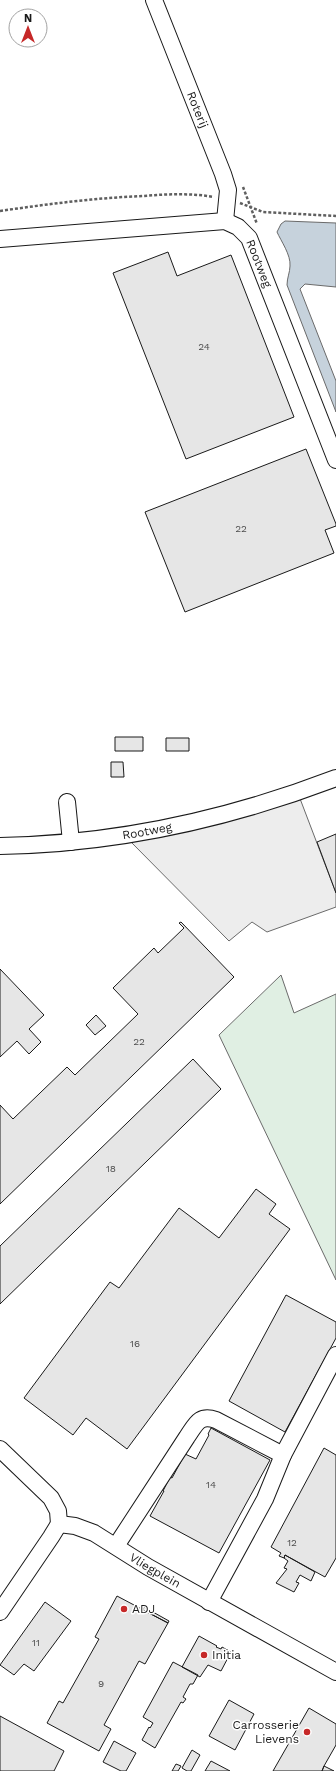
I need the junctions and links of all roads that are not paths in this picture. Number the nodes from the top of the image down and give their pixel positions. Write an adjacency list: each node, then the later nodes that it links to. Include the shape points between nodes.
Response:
1 (154, 0): 2 (street, Roterij, via 223,174 228,190)
2 (225, 221): 3 (street); 4 (street, Rootweg, via 238,227 249,238)
3 (0, 239)
4 (336, 460)
5 (336, 778): 7 (street, Rootweg, via 206,819 143,832)
6 (67, 802): 7 (street)
7 (71, 842): 8 (street, Rootweg)
8 (0, 846)
9 (336, 1355): 11 (street)
10 (0, 1449): 12 (street, via 51,1498 58,1511)
11 (283, 1456): 13 (street, via 216,1420 198,1420); 14 (street, via 265,1499)
12 (59, 1524): 13 (street, Vliegplein, via 75,1526 94,1533); 15 (street)
13 (116, 1546): 14 (street, Vliegplein)
14 (208, 1602): 16 (street, Vliegplein)
15 (0, 1612)
16 (336, 1672)

